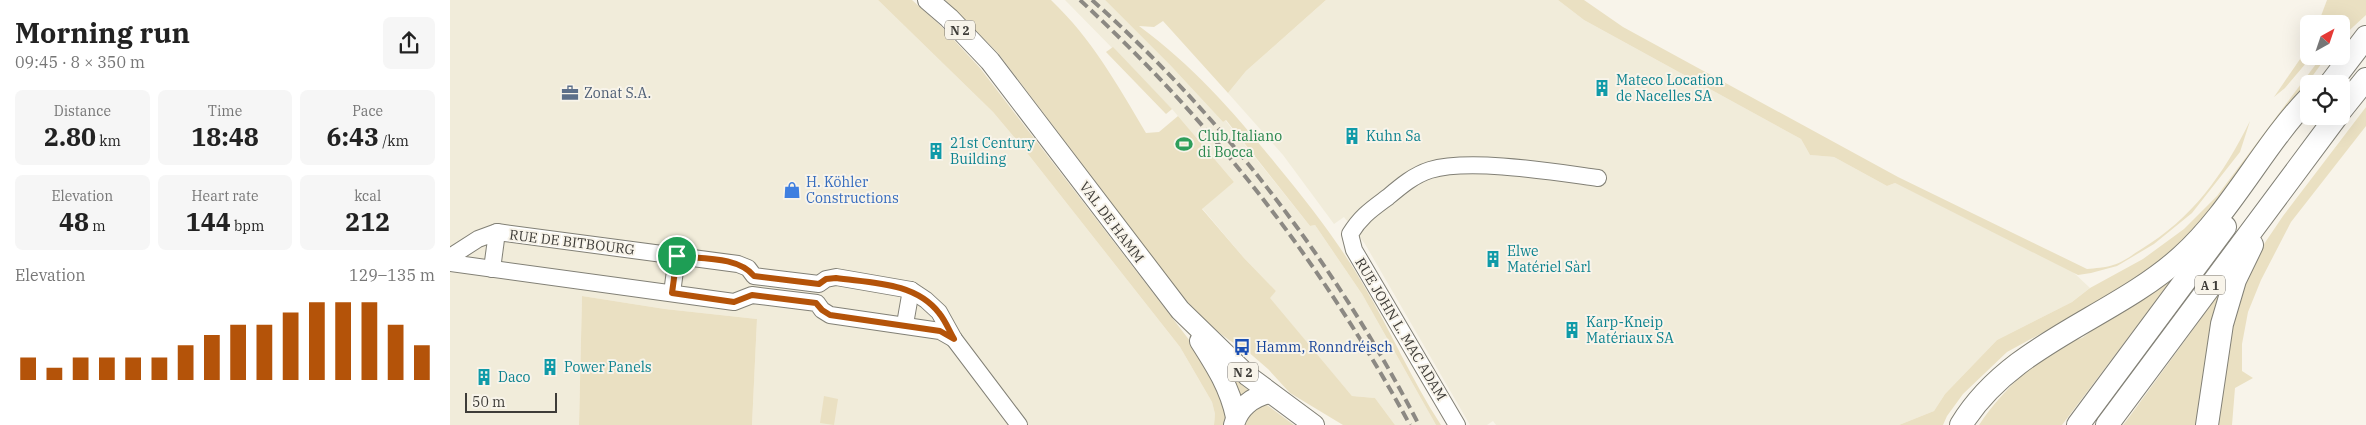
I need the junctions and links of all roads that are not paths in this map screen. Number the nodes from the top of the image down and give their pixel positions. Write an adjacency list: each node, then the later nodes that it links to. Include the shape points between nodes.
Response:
1 (928, 0): 25 (main road, VAL DE HAMM / N 2, via 990,61)
2 (2363, 41): 3 (highway); 4 (highway)
3 (2331, 75)
4 (2337, 75)
5 (2366, 79): 6 (highway)
6 (2350, 99)
7 (2300, 107): 33 (highway, via 2229,203 2182,256 2138,290 2017,364 1984,393)
8 (2300, 123): 34 (highway, A 1)
9 (2330, 125): 10 (highway, A 1)
10 (2313, 146): 35 (highway, A 1); 36 (highway, A 1, via 2235,280 2222,324)
11 (1598, 178): 32 (street, RUE JOHN L. MAC ADAM, via 1496,167 1447,166 1410,179 1360,218 1350,234 1354,250)
12 (497, 232): 13 (street, RUE DE BITBOURG); 14 (street, RUE DE BITBOURG, via 478,239); 16 (street, RUE DE BITBOURG)
13 (677, 256): 17 (street, RUE DE BITBOURG, via 738,264 748,268); 21 (street)
14 (450, 257)
15 (450, 263): 16 (street, RUE DE BITBOURG)
16 (492, 269): 21 (street, RUE DE BITBOURG)
17 (754, 276): 18 (street, RUE DE BITBOURG); 22 (street)
18 (786, 280): 19 (street, RUE DE BITBOURG); 23 (street)
19 (819, 284): 20 (street, RUE DE BITBOURG, via 836,278); 24 (street)
20 (910, 290): 26 (street); 27 (street, RUE DE BITBOURG, via 938,312)
21 (672, 293): 22 (street, RUE DE BITBOURG, via 734,302)
22 (752, 295): 23 (street, RUE DE BITBOURG)
23 (784, 299): 24 (street, RUE DE BITBOURG)
24 (816, 303): 26 (street, RUE DE BITBOURG, via 830,315)
25 (1180, 310): 28 (main road, VAL DE HAMM / N 2); 29 (main road, via 1222,377 1232,398)
26 (905, 324): 27 (street, RUE DE BITBOURG, via 940,331)
27 (954, 339): 30 (street, RUE DE BITBOURG)
28 (1269, 393): 29 (main road, via 1255,396); 31 (main road, VAL DE HAMM / N 2)
29 (1235, 421)
30 (1019, 425)
31 (1314, 425)
32 (1457, 425)
33 (1960, 425)
34 (2078, 425)
35 (2107, 425)
36 (2207, 425)

